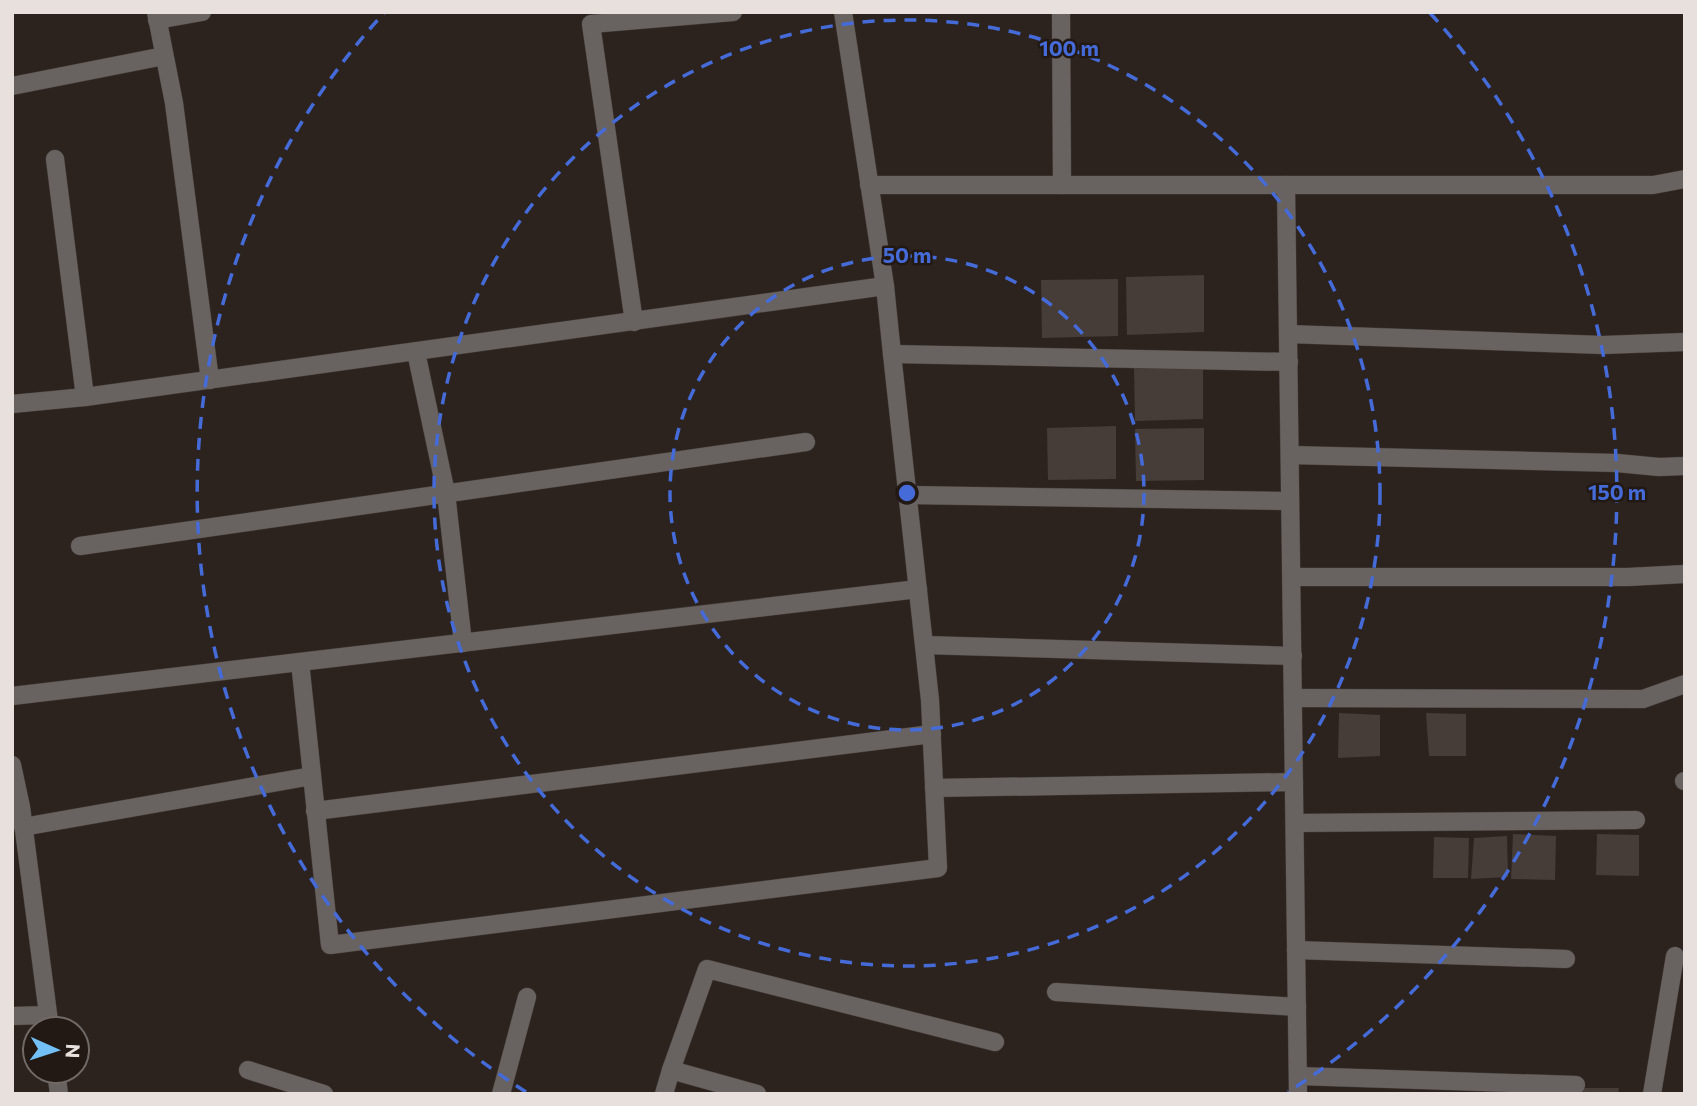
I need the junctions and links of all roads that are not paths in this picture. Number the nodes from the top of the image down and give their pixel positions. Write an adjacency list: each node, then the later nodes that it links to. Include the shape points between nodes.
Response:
1 (202, 12): 5 (street)
2 (733, 12): 14 (street, via 591,24)
3 (843, 12): 10 (street)
4 (1061, 12): 11 (street)
5 (157, 16): 6 (street)
6 (164, 56): 7 (street); 20 (street)
7 (12, 86)
8 (55, 159): 21 (street)
9 (1685, 179): 12 (street, via 1653,184)
10 (869, 185): 11 (street); 13 (street)
11 (1062, 185): 12 (street)
12 (1286, 185): 15 (street)
13 (885, 286): 14 (street); 18 (street)
14 (634, 321): 17 (street)
15 (1288, 334): 16 (street, via 1603,345); 19 (street)
16 (1685, 342)
17 (416, 352): 20 (street); 26 (street)
18 (892, 354): 19 (street); 27 (street)
19 (1289, 362): 24 (street)
20 (210, 380): 21 (street)
21 (85, 397): 22 (street)
22 (12, 404)
23 (806, 442): 26 (street)
24 (1290, 455): 25 (street); 28 (street)
25 (1685, 466)
26 (446, 493): 29 (street); 33 (street)
27 (908, 495): 28 (street); 32 (street)
28 (1290, 501): 31 (street)
29 (80, 546)
30 (1685, 573): 31 (street)
31 (1292, 577): 35 (street)
32 (918, 589): 33 (street); 34 (street)
33 (463, 643): 36 (street)
34 (924, 645): 35 (street); 40 (street)
35 (1293, 656): 39 (street)
36 (300, 662): 38 (street); 42 (street)
37 (1685, 684): 39 (street, via 1643,699)
38 (12, 696)
39 (1293, 698): 43 (street)
40 (932, 733): 44 (street); 45 (street)
41 (13, 768): 48 (street)
42 (312, 776): 45 (street); 48 (street)
43 (1294, 782): 44 (street); 47 (street)
44 (934, 788): 45 (street, via 938,868 330,945)
45 (315, 811)
46 (1636, 820): 47 (street)
47 (1295, 823): 49 (street)
48 (23, 827): 55 (street)
49 (1296, 950): 51 (street); 54 (street)
50 (1675, 957): 65 (street)
51 (1566, 959)
52 (1056, 992): 54 (street)
53 (527, 997): 62 (street)
54 (1297, 1007): 59 (street)
55 (48, 1015)
56 (995, 1042): 58 (street, via 708,969)
57 (248, 1070): 61 (street)
58 (671, 1070): 63 (street); 64 (street)
59 (1298, 1085): 60 (street)
60 (1576, 1085)
61 (324, 1094)
62 (501, 1094)
63 (664, 1094)
64 (757, 1094)
65 (1651, 1094)

